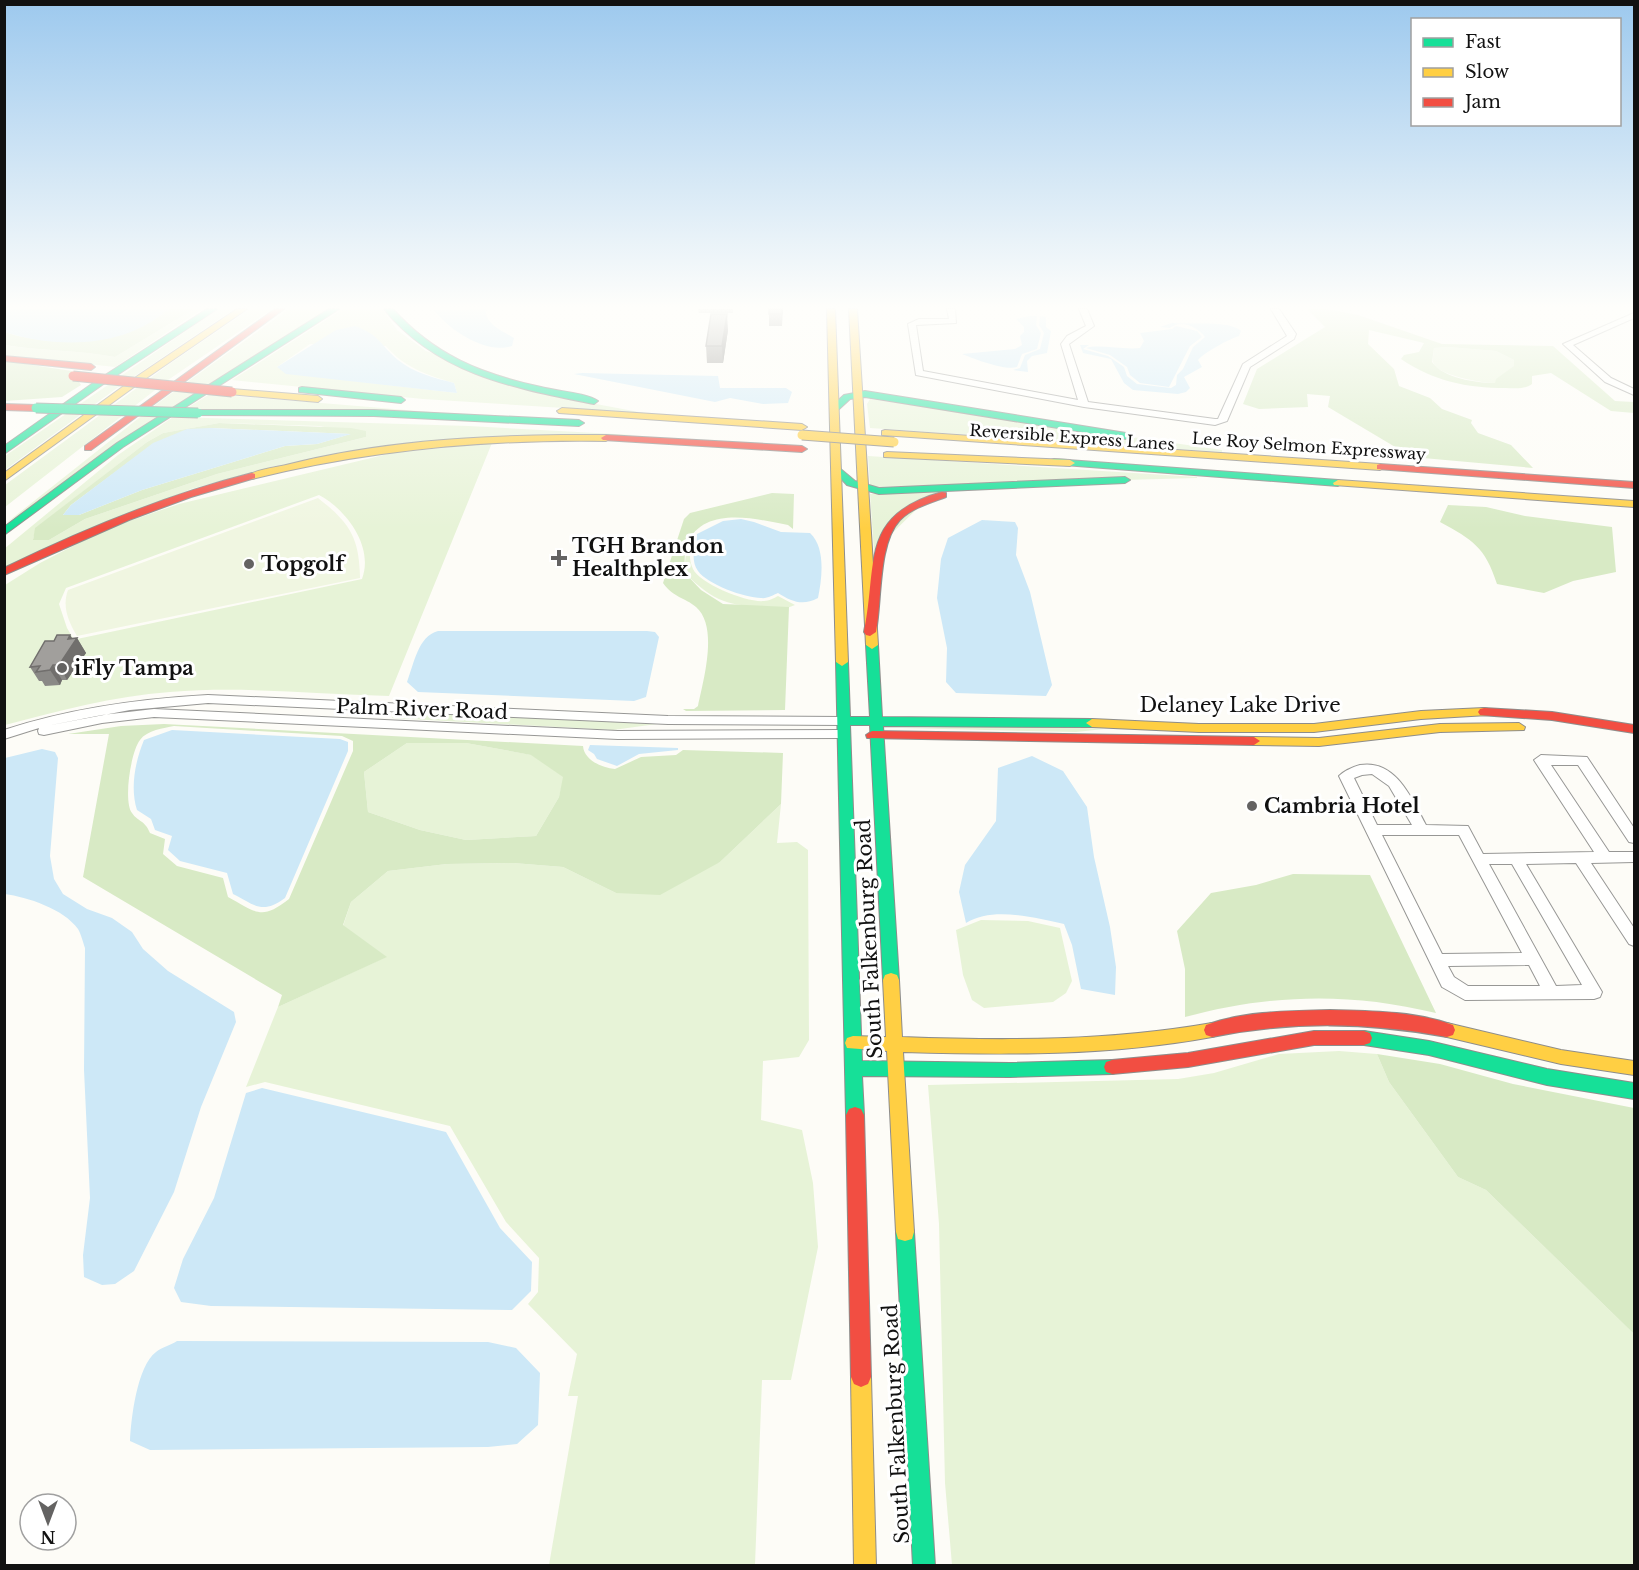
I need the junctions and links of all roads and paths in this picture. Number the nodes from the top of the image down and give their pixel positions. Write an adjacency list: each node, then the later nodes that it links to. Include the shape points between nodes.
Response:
1 (104, 382): 22 (main road)
2 (135, 382): 26 (main road)
3 (136, 382): 20 (main road, bridge)
4 (179, 382): 23 (main road)
5 (219, 382): 19 (main road)
6 (233, 382): 20 (main road)
7 (516, 382): 20 (main road)
8 (834, 382): 18 (main road, South Falkenburg Road)
9 (857, 382): 15 (main road, South Falkenburg Road)
10 (968, 382): 16 (street)
11 (1077, 382): 16 (street)
12 (1239, 382): 16 (street, via 1222,421 1215,422)
13 (1613, 382): 14 (street)
14 (1635, 392)
15 (858, 394): 18 (main road, via 845,398); 25 (main road, via 1155,440); 28 (main road, South Falkenburg Road)
16 (1084, 404)
17 (4, 407): 20 (main road, bridge)
18 (835, 408): 24 (main road, South Falkenburg Road)
19 (152, 425): 35 (main road, via 70,480); 36 (main road)
20 (802, 439): 21 (main road, Lee Roy Selmon Expressway); 21 (main road); 37 (main road, via 554,437 432,443 332,457 235,478 159,502 82,533)
21 (888, 445): 25 (main road, Lee Roy Selmon Expressway); 30 (main road, Lee Roy Selmon Expressway, via 1075,463); 31 (main road, Reversible Express Lanes, via 998,448)
22 (4, 451)
23 (80, 454)
24 (837, 468): 28 (main road, via 847,481); 41 (main road, South Falkenburg Road)
25 (1403, 469): 27 (main road, Lee Roy Selmon Expressway)
26 (4, 478)
27 (1635, 485)
28 (861, 488): 29 (main road); 38 (main road, South Falkenburg Road)
29 (977, 488): 30 (main road, via 1167,480); 38 (main road, via 926,501 907,510 887,528 880,545)
30 (1491, 493): 33 (main road, Lee Roy Selmon Expressway)
31 (1635, 494)
32 (20, 502): 34 (main road)
33 (1635, 504)
34 (4, 515)
35 (4, 532)
36 (4, 545)
37 (4, 572)
38 (870, 632): 42 (main road, South Falkenburg Road)
39 (374, 706): 40 (street); 41 (street, Palm River Road); 44 (street, Palm River Road, via 208,699 146,702 86,711)
40 (367, 722): 41 (street, Palm River Road, via 618,735); 46 (street, Palm River Road, via 154,713 102,719)
41 (843, 728): 42 (main road, Delaney Lake Drive); 59 (main road, South Falkenburg Road)
42 (876, 728): 43 (main road, Delaney Lake Drive, via 1046,722 1314,728 1484,712 1552,716); 45 (main road, Delaney Lake Drive, via 1319,742 1440,728 1501,726 1561,730); 60 (main road, South Falkenburg Road)
43 (1635, 729)
44 (4, 735)
45 (1635, 742)
46 (4, 744)
47 (1373, 830): 48 (street); 48 (street, via 1346,776 1355,770 1381,771 1396,782); 57 (street)
48 (1422, 830): 53 (street, via 1463,830)
49 (1635, 838): 51 (street, via 1582,760 1541,760)
50 (1580, 858): 51 (street); 54 (street); 55 (street)
51 (1605, 858): 52 (street)
52 (1635, 858)
53 (1479, 859): 54 (street); 56 (street)
54 (1516, 859): 58 (street, via 1594,992)
55 (1635, 940)
56 (1534, 959): 57 (street); 58 (street)
57 (1437, 960): 58 (street, via 1448,982 1465,993)
58 (1552, 993)
59 (853, 1043): 60 (main road); 61 (main road, South Falkenburg Road)
60 (894, 1044): 62 (main road, via 1142,1041 1264,1019 1347,1016 1398,1020 1556,1056); 63 (main road, South Falkenburg Road)
61 (854, 1068): 63 (main road); 65 (main road, South Falkenburg Road)
62 (1635, 1068)
63 (896, 1069): 64 (main road, via 1167,1063 1288,1040 1336,1037 1403,1043 1521,1071); 66 (main road, South Falkenburg Road)
64 (1635, 1091)
65 (865, 1566)
66 (924, 1566)

